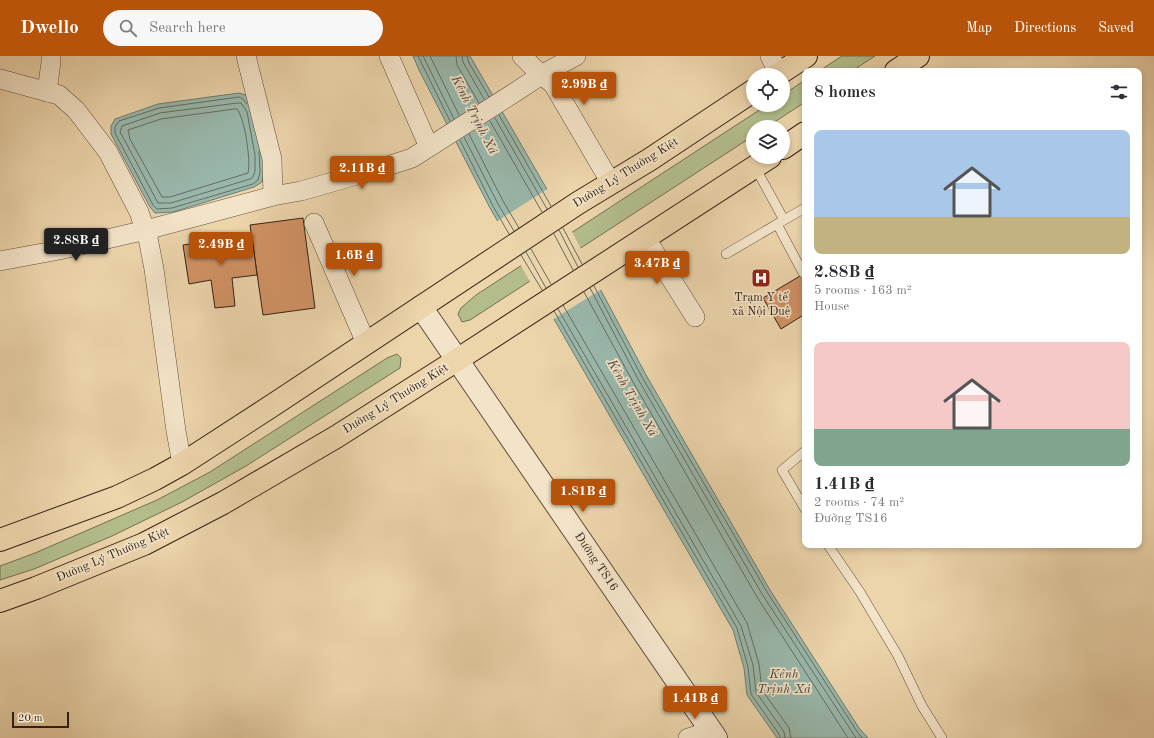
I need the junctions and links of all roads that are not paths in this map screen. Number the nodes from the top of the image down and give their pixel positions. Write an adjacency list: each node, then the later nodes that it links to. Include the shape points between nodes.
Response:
1 (51, 56): 12 (street)
2 (246, 56): 20 (street, via 272,159)
3 (389, 56): 16 (street)
4 (522, 56): 10 (street)
5 (576, 56): 10 (street)
6 (806, 56): 8 (main road)
7 (918, 56): 9 (main road)
8 (775, 68)
9 (900, 68)
10 (541, 74): 16 (street); 19 (street, via 553,84)
11 (0, 79): 12 (street)
12 (47, 92): 24 (street, via 59,95 76,110 108,152)
13 (746, 96): 19 (main road, Đường Lý Thường Kiệt)
14 (802, 135): 15 (main road)
15 (790, 143)
16 (432, 145): 20 (street, via 412,158 385,167 301,191)
17 (760, 164): 25 (main road, Đường Lý Thường Kiệt)
18 (764, 164): 22 (lane)
19 (610, 183): 29 (main road, Đường Lý Thường Kiệt)
20 (272, 196): 24 (street)
21 (802, 210): 22 (lane)
22 (780, 222): 26 (lane); 28 (lane)
23 (314, 223): 31 (street)
24 (146, 230): 27 (street); 34 (street)
25 (645, 237): 30 (street); 32 (main road, Đường Lý Thường Kiệt)
26 (726, 254)
27 (0, 261)
28 (802, 268)
29 (421, 307): 31 (main road, Đường Lý Thường Kiệt); 32 (street, Đường TS16)
30 (695, 317)
31 (366, 343): 34 (main road, Đường Lý Thường Kiệt)
32 (457, 360): 38 (main road, Đường Lý Thường Kiệt, via 274,474 175,529 122,553); 39 (street, Đường TS16)
33 (802, 453): 35 (lane, via 782,470)
34 (182, 464): 36 (main road, Đường Lý Thường Kiệt, via 117,497)
35 (802, 504)
36 (0, 540)
37 (830, 548): 41 (lane, via 898,656 922,706)
38 (0, 601)
39 (714, 734): 40 (street)
40 (688, 738)
41 (942, 738)

